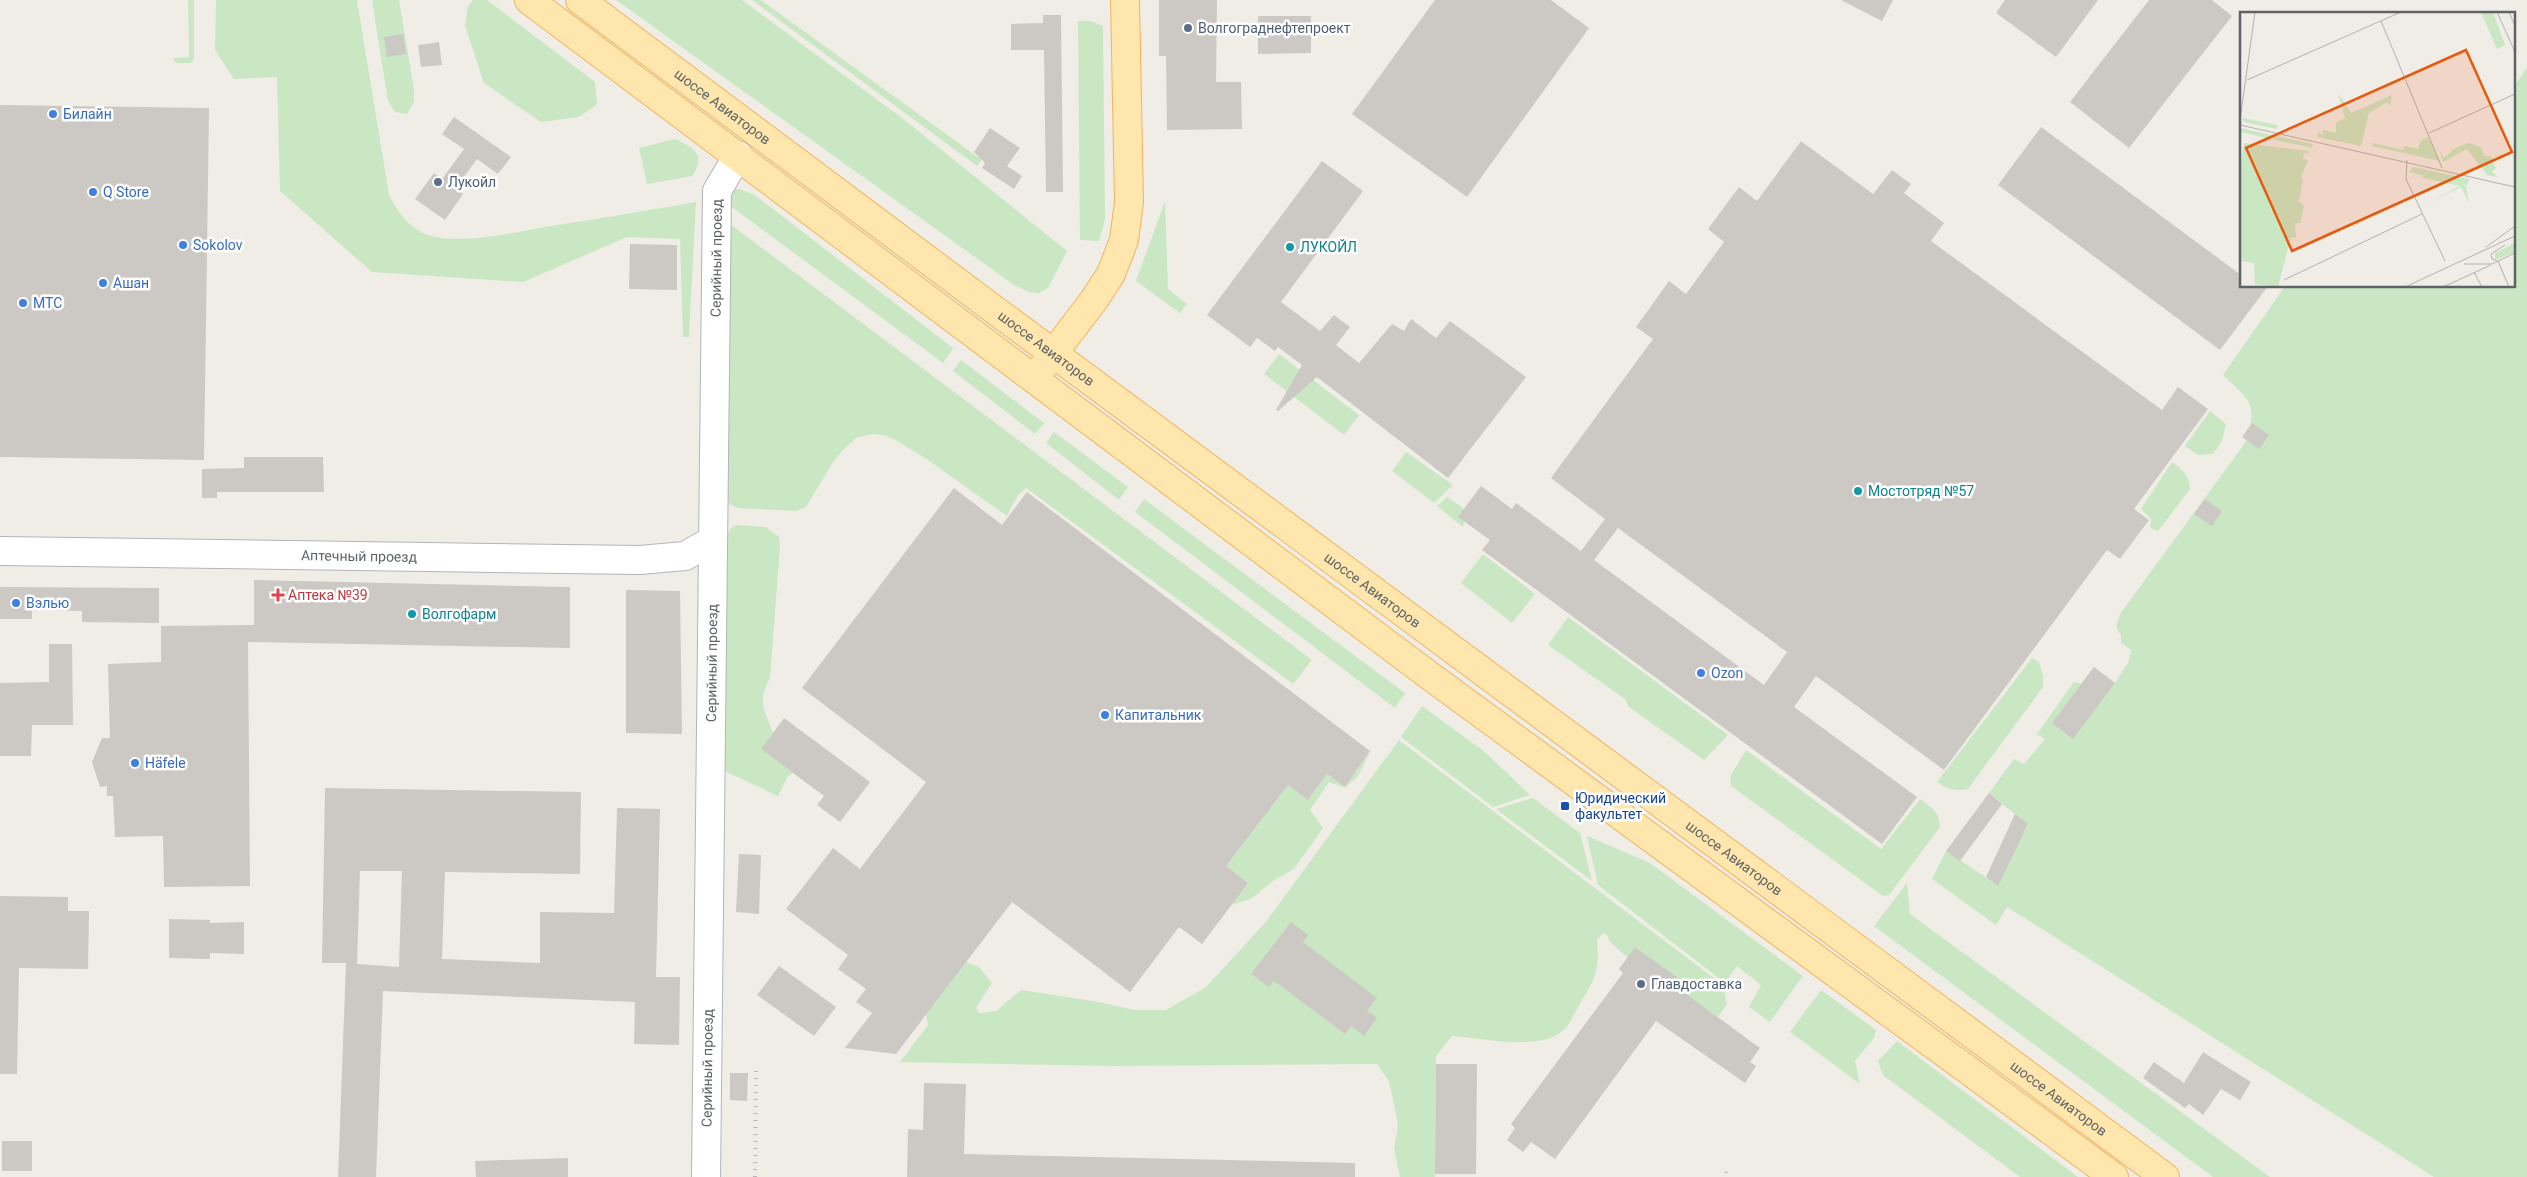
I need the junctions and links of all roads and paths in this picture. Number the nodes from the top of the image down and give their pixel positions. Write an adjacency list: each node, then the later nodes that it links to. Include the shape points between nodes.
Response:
1 (529, 0): 4 (main road)
2 (580, 0): 5 (main road, шоссе Авиаторов)
3 (1125, 0): 5 (main road, via 1129,202 1124,240 1111,274)
4 (738, 155): 6 (main road); 7 (street, Серийный проезд, via 717,191)
5 (1054, 353): 6 (main road); 11 (main road, шоссе Авиаторов)
6 (1032, 380): 10 (main road)
7 (713, 540): 8 (street, Аптечный проезд, via 686,556 640,560); 9 (street, Серийный проезд)
8 (0, 551)
9 (706, 1177)
10 (2114, 1177)
11 (2165, 1177)

